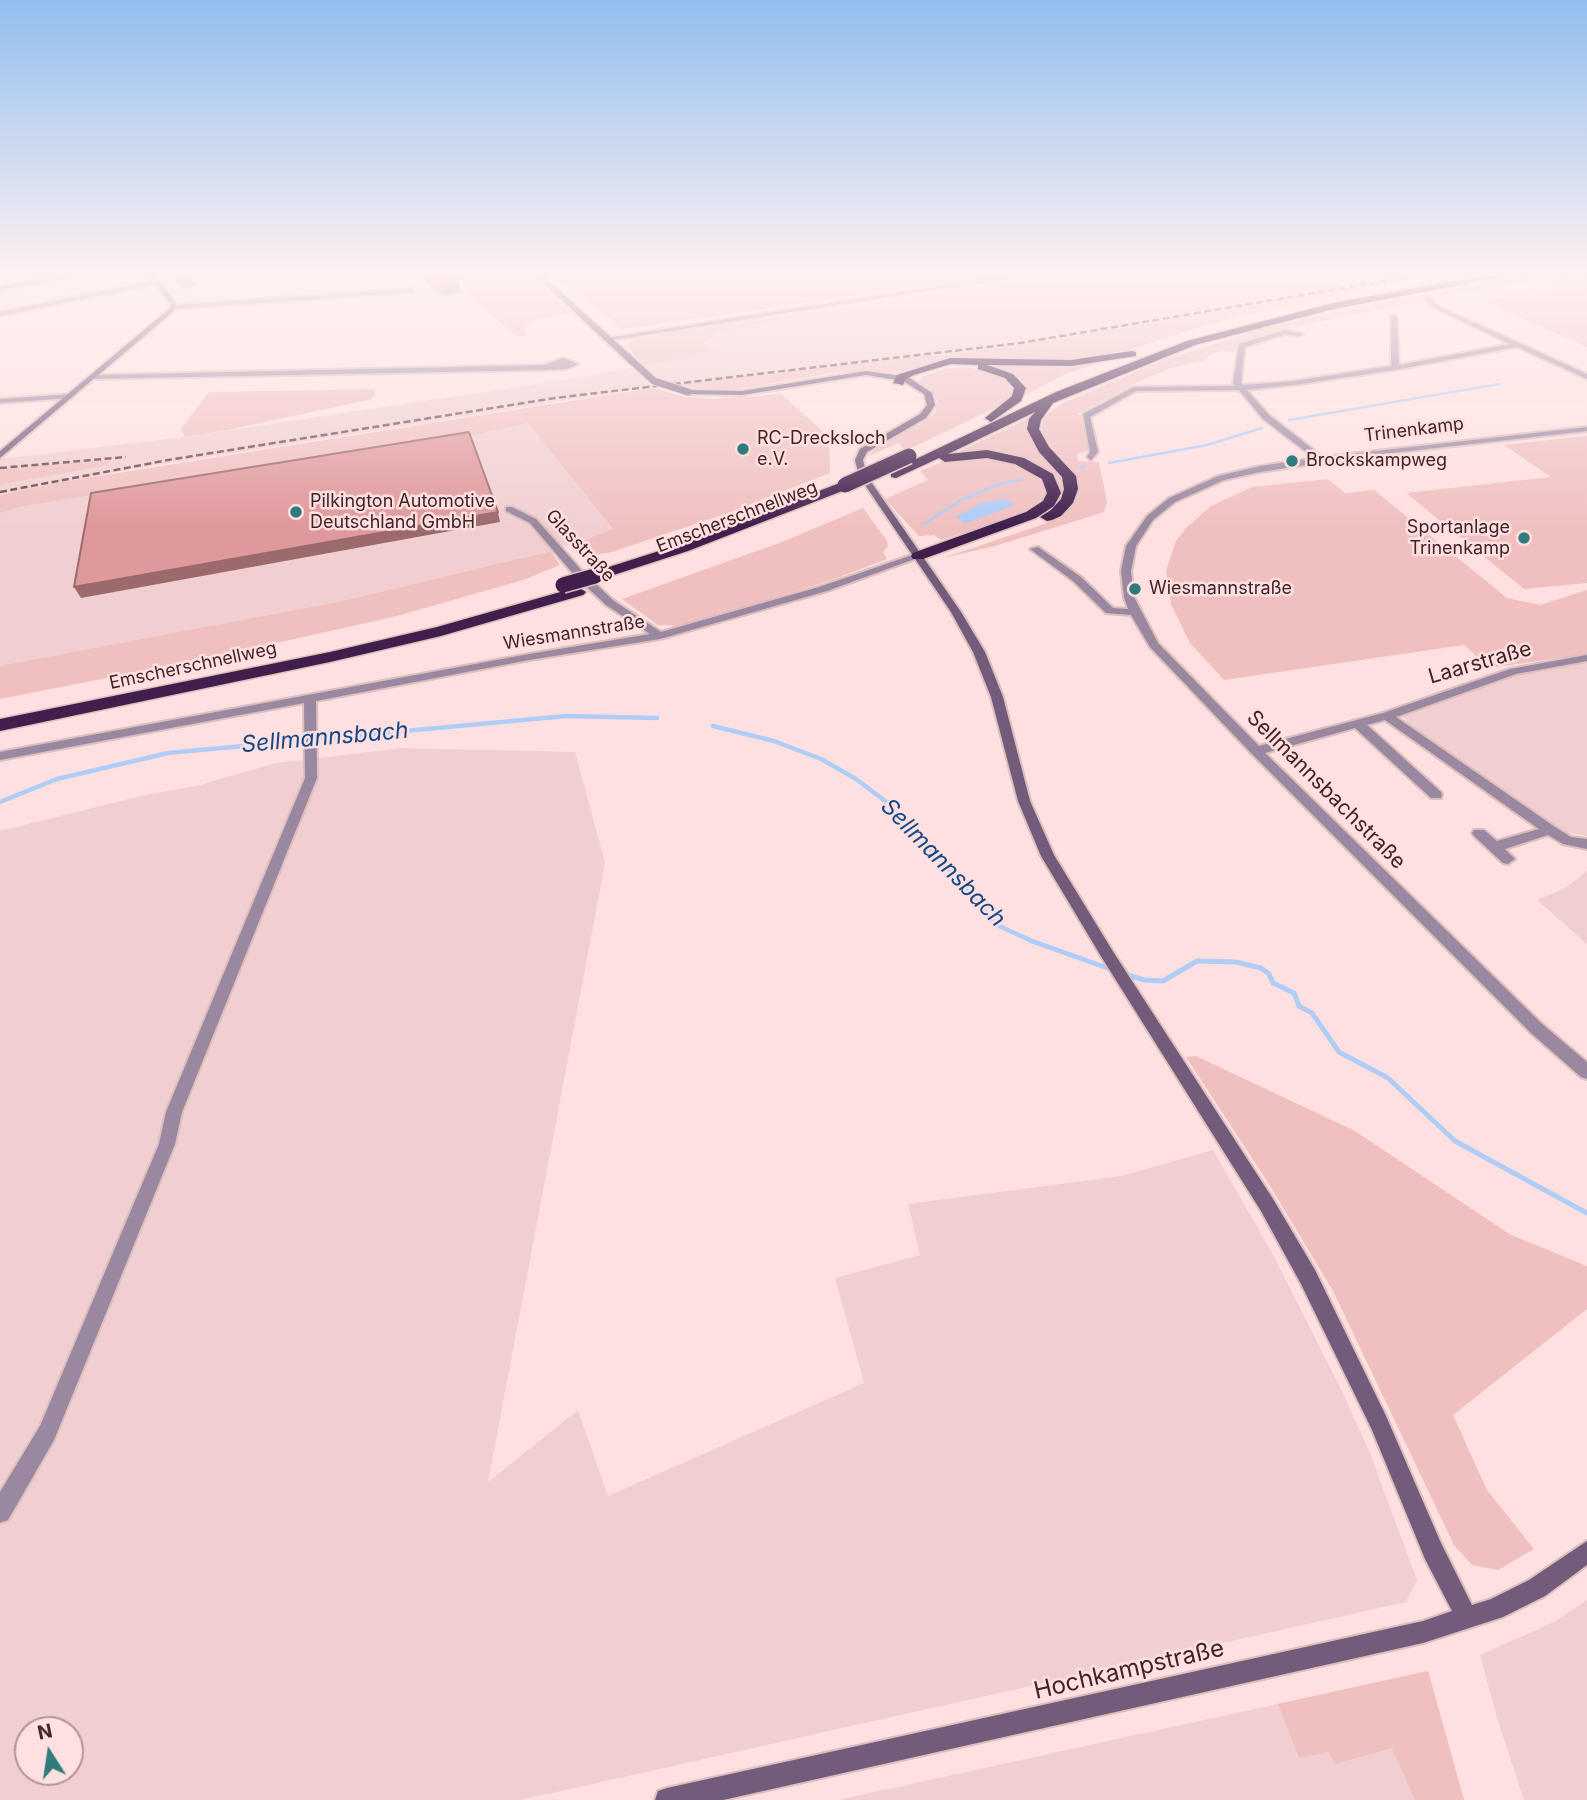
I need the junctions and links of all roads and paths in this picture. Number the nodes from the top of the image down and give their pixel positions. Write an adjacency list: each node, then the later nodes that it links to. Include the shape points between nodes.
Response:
1 (114, 359): 12 (street)
2 (630, 359): 14 (street, bridge, via 654,381 688,392 742,393 833,377)
3 (1105, 359): 14 (highway, via 1071,363 950,361 926,366)
4 (1122, 359): 19 (highway, Emscherschnellweg)
5 (1146, 359): 16 (highway, Emscherschnellweg)
6 (1240, 359): 15 (street)
7 (1395, 359): 11 (street)
8 (1443, 359): 11 (street)
9 (1548, 359): 13 (street)
10 (545, 368): 12 (street)
11 (1395, 368): 15 (street)
12 (93, 377): 17 (street)
13 (1587, 377)
14 (903, 380): 19 (highway, via 956,366 1005,374 1017,383 1020,393); 28 (street, via 923,400 923,416 872,444 859,460 866,482)
15 (1239, 388): 22 (street, via 1134,389 1086,416 1094,452); 23 (street, via 1266,417)
16 (1060, 395): 24 (highway, Emscherschnellweg); 28 (highway, via 1041,410 1033,429 1069,476 1068,500 1056,513 1026,526 943,553)
17 (71, 396): 18 (street); 21 (street)
18 (0, 401)
19 (991, 418): 24 (highway, Emscherschnellweg)
20 (1587, 429): 23 (street, Trinenkamp)
21 (0, 455)
22 (1091, 457)
23 (1321, 460): 30 (street, Trinenkamp, via 1220,478 1185,492 1161,509 1131,545 1127,581)
24 (914, 462): 25 (highway, Emscherschnellweg, bridge); 25 (highway, Emscherschnellweg, via 896,474); 28 (highway, via 966,454 999,456 1042,472 1054,493 1049,503 1031,515)
25 (849, 489): 29 (highway, Emscherschnellweg, via 765,530)
26 (509, 509): 31 (street, Glasstraße, via 533,521 579,574)
27 (1035, 549): 30 (street, via 1077,579 1110,611)
28 (918, 556): 32 (street, Wiesmannstraße); 51 (street, via 979,652 998,697 1019,786 1061,880 1224,1135 1308,1278)
29 (571, 589): 36 (highway, Emscherschnellweg, via 329,646); 39 (highway, Emscherschnellweg, via 441,631)
30 (1135, 612): 40 (street, Sellmannsbachstraße, via 1154,645)
31 (622, 613): 32 (street, Glasstraße); 33 (street, Glasstraße, via 633,628)
32 (660, 636): 33 (street, Wiesmannstraße)
33 (634, 642): 35 (street, Wiesmannstraße)
34 (1587, 659): 37 (street, Laarstraße, via 1514,671)
35 (310, 699): 41 (street, Wiesmannstraße); 49 (street, via 311,778 47,1433)
36 (0, 713)
37 (1387, 716): 38 (street, Laarstraße); 43 (street)
38 (1358, 724): 40 (street, Laarstraße); 42 (street)
39 (0, 725)
40 (1256, 751): 48 (street, Sellmannsbachstraße, via 1536,1028)
41 (0, 756)
42 (1436, 795)
43 (1550, 830): 45 (street, via 1568,841); 46 (street)
44 (1479, 832): 46 (street)
45 (1587, 844)
46 (1494, 846): 47 (street)
47 (1508, 859)
48 (1587, 1072)
49 (0, 1512)
50 (1587, 1552): 51 (street, Hochkampstraße, via 1537,1588)
51 (1467, 1618): 52 (street, Hochkampstraße, via 1243,1673)
52 (667, 1800)

